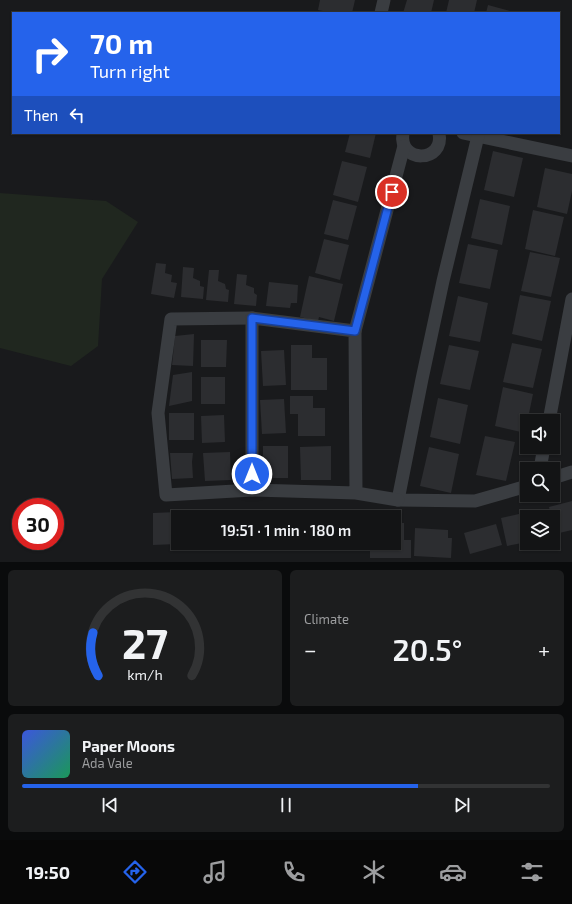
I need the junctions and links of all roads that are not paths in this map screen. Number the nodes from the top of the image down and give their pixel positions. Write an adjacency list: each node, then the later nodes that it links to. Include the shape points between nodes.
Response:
1 (384, 0): 2 (street)
2 (381, 12)
3 (439, 134): 6 (street, via 437,147 429,155 412,154)
4 (468, 134): 5 (street)
5 (478, 136): 7 (street); 17 (street, via 424,371)
6 (404, 139): 10 (street)
7 (572, 156)
8 (572, 299): 11 (street)
9 (252, 318): 10 (street); 15 (street); 15 (street, via 171,319 158,413 166,495)
10 (355, 331): 16 (street)
11 (550, 414)
12 (572, 472): 13 (street)
13 (560, 476)
14 (520, 488): 17 (street, via 475,501)
15 (252, 490): 16 (street)
16 (356, 493): 17 (street)
17 (398, 500)

